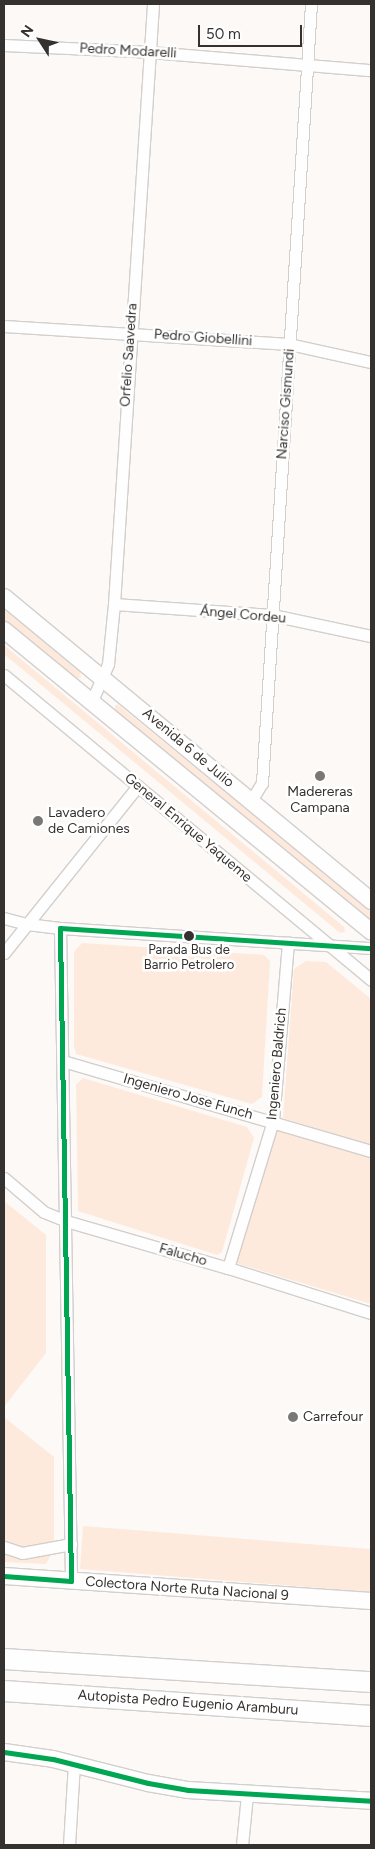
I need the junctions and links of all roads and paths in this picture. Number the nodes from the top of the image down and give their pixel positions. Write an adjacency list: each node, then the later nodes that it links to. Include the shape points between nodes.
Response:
1 (153, 4): 4 (street, Orfelio Saavedra)
2 (311, 4): 5 (street, Narciso Gismundi)
3 (4, 45): 4 (street, Pedro Modarelli)
4 (150, 52): 5 (street, Pedro Modarelli); 8 (street, Orfelio Saavedra)
5 (307, 65): 6 (street, Pedro Modarelli); 9 (street, Narciso Gismundi)
6 (371, 70)
7 (4, 326): 8 (street, Pedro Giobellini)
8 (130, 333): 9 (street, Pedro Giobellini); 12 (street, Orfelio Saavedra)
9 (290, 344): 10 (street, Pedro Giobellini); 13 (street, Narciso Gismundi)
10 (371, 362)
11 (4, 597): 17 (main road, Avenida 6 de Julio)
12 (114, 604): 13 (street, Ángel Cordeu); 17 (street, Orfelio Saavedra, via 108,664)
13 (272, 615): 15 (street, Ángel Cordeu); 20 (street, Narciso Gismundi, via 262,783)
14 (4, 630): 18 (main road, Avenida 6 de Julio)
15 (371, 636)
16 (4, 675): 19 (street, General Enrique Yaqueme)
17 (102, 678): 18 (street, Orfelio Saavedra); 20 (main road, Avenida 6 de Julio)
18 (92, 703): 25 (main road, Avenida 6 de Julio)
19 (138, 786): 23 (street); 27 (street, General Enrique Yaqueme)
20 (251, 801): 21 (main road, Avenida 6 de Julio)
21 (371, 901)
22 (4, 918): 23 (street)
23 (27, 924): 24 (street); 29 (street)
24 (60, 928): 26 (street); 31 (street)
25 (371, 931)
26 (288, 943): 27 (street); 32 (street, Ingeniero Baldrich)
27 (330, 947): 28 (street); 30 (street, General Enrique Yaqueme)
28 (371, 948)
29 (4, 953)
30 (371, 980)
31 (63, 1061): 32 (street, Ingeniero Jose Funch); 35 (street)
32 (273, 1121): 33 (street, Ingeniero Jose Funch); 36 (street, Ingeniero Baldrich)
33 (371, 1151)
34 (4, 1178): 35 (street, Falucho, via 44,1212)
35 (66, 1221): 36 (street, Falucho); 38 (street)
36 (228, 1268): 37 (street, Falucho)
37 (371, 1313)
38 (70, 1544): 39 (street, via 22,1553); 41 (street)
39 (4, 1547)
40 (4, 1576): 41 (main road, Colectora Norte Ruta Nacional 9)
41 (71, 1581): 42 (main road, Colectora Norte Ruta Nacional 9)
42 (371, 1601)
43 (4, 1660): 44 (highway)
44 (371, 1682)
45 (4, 1691): 46 (highway, Autopista Pedro Eugenio Aramburu)
46 (371, 1716)
47 (4, 1752): 48 (main road)
48 (74, 1763): 49 (main road, via 148,1784); 51 (street)
49 (247, 1795): 50 (main road); 52 (street)
50 (371, 1801)
51 (69, 1845)
52 (242, 1845)

